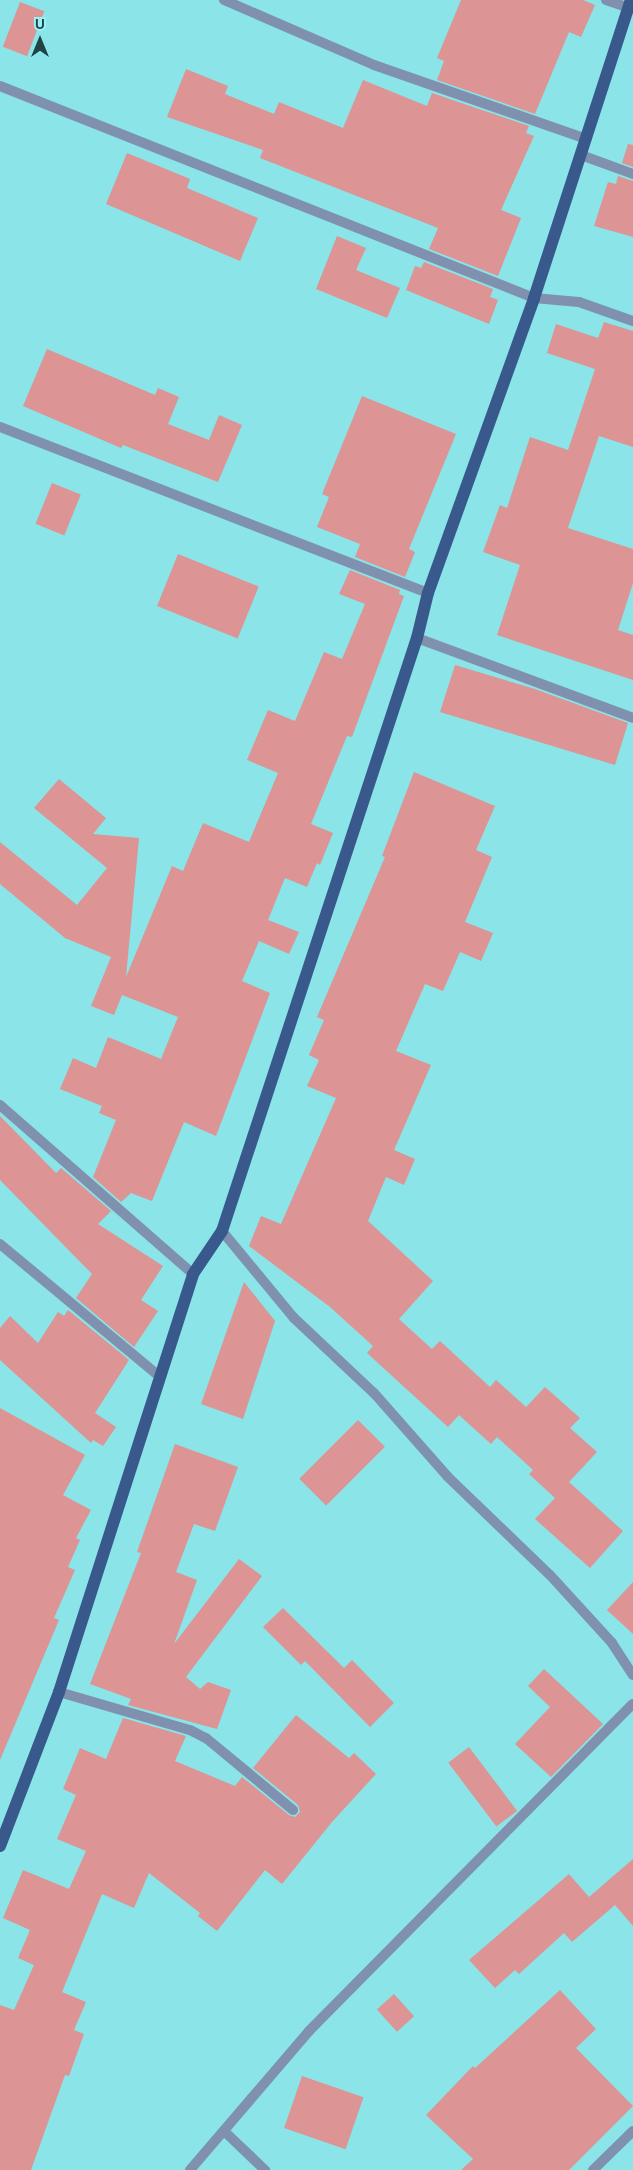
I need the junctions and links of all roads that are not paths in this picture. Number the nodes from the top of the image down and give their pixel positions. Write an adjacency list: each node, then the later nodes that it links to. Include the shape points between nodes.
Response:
1 (224, 0): 5 (street, via 374,65)
2 (606, 0): 3 (street)
3 (630, 4): 5 (main road)
4 (0, 86): 8 (street)
5 (586, 139): 6 (main road)
6 (581, 155): 7 (street); 8 (main road)
7 (633, 174)
8 (534, 298): 9 (street, via 579,302); 11 (main road)
9 (633, 321)
10 (0, 427): 11 (street)
11 (428, 593): 12 (main road)
12 (417, 638): 13 (street); 15 (main road)
13 (633, 718)
14 (0, 1105): 17 (street)
15 (222, 1231): 17 (main road); 19 (street, via 294,1318 374,1393 448,1477 550,1575 612,1643)
16 (0, 1244): 18 (street)
17 (193, 1274): 18 (main road)
18 (160, 1377): 20 (main road)
19 (633, 1675)
20 (60, 1692): 22 (street, via 190,1730 206,1738); 23 (main road)
21 (633, 1704): 24 (street, via 309,2031)
22 (293, 1810)
23 (0, 1846)
24 (224, 2131): 26 (street); 27 (street)
25 (633, 2131): 28 (street)
26 (190, 2170)
27 (265, 2170)
28 (593, 2170)

